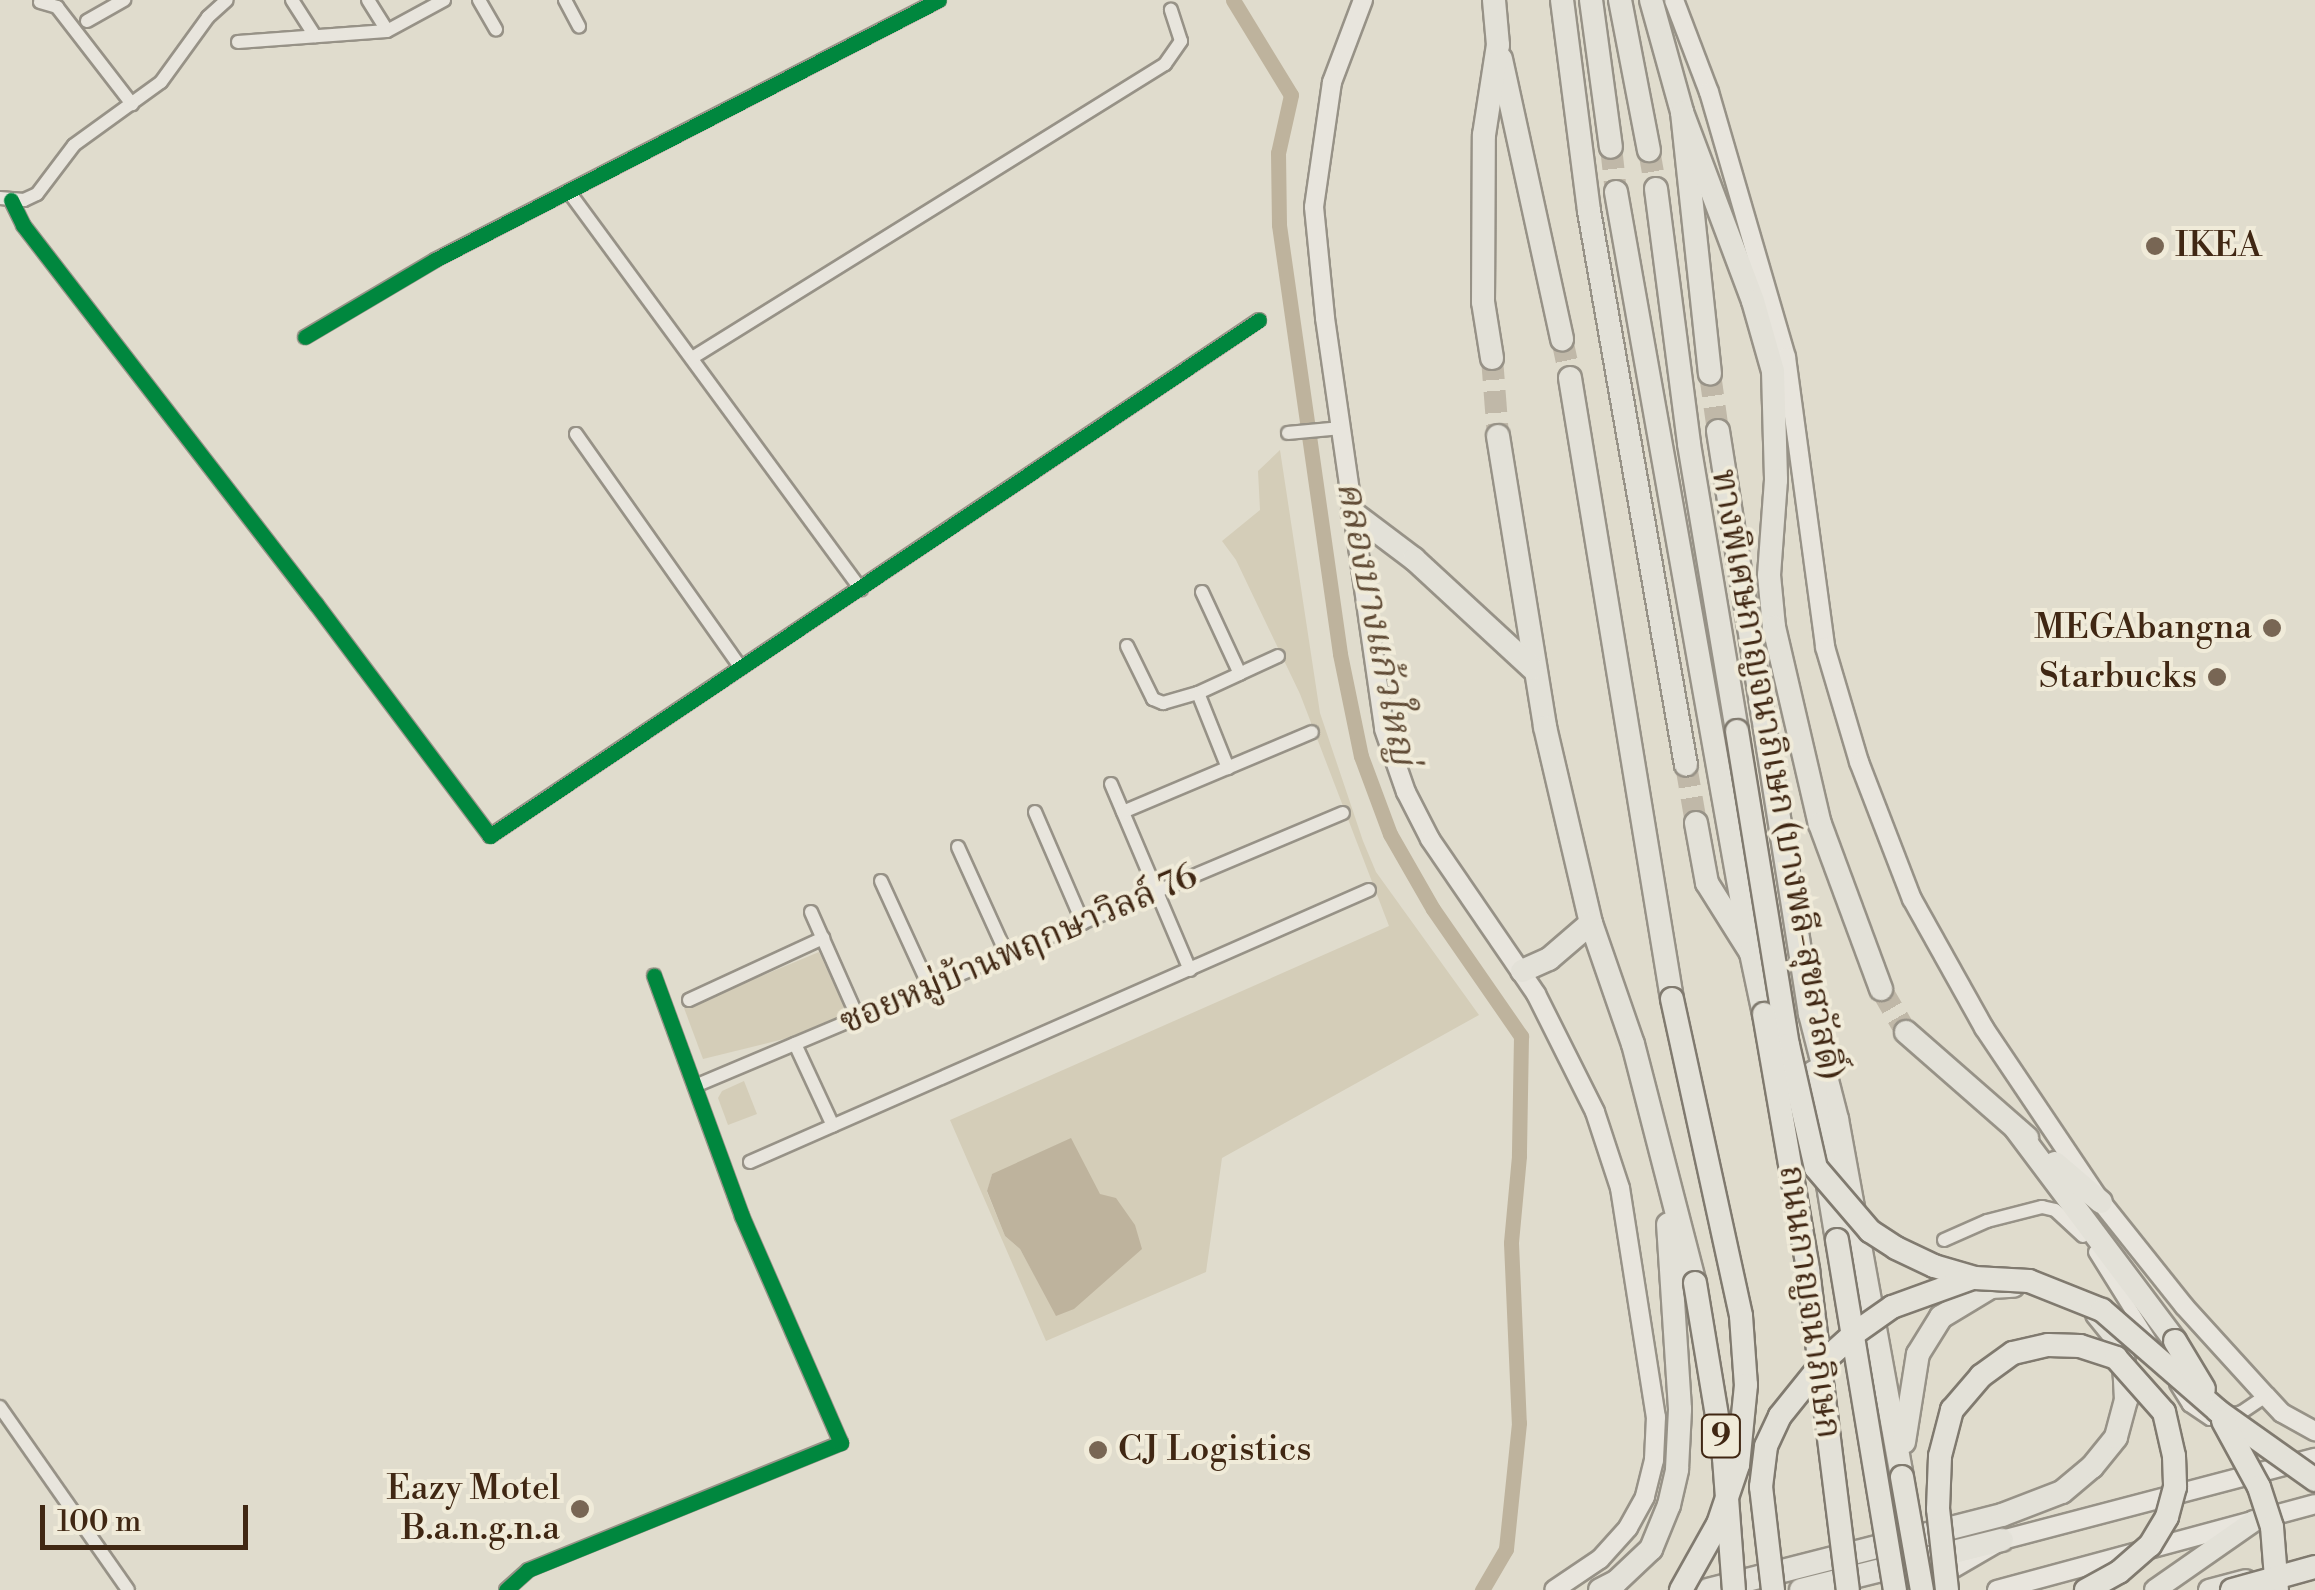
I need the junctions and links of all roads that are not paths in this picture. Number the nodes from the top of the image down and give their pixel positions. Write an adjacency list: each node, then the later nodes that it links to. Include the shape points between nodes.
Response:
1 (124, 0): 18 (street)
2 (227, 0): 25 (street, via 160,82)
3 (292, 0): 22 (street)
4 (368, 0): 21 (street)
5 (444, 0): 21 (street)
6 (479, 0): 20 (street)
7 (565, 0): 19 (street)
8 (939, 0): 30 (street)
9 (1364, 0): 40 (main road, via 1332,82 1314,207)
10 (1494, 0): 24 (highway)
11 (1562, 0): 55 (highway, via 1588,211)
12 (1591, 0): 27 (highway)
13 (1620, 0): 28 (highway)
14 (1652, 0): 26 (highway)
15 (1674, 0): 87 (main road, via 1709,92 1786,357 1825,647 1859,762 1912,899 1984,1028)
16 (40, 2): 25 (street, via 56,7)
17 (1171, 10): 36 (street, via 1180,41 1165,64)
18 (87, 21)
19 (579, 26)
20 (496, 30)
21 (387, 31): 22 (street)
22 (315, 36): 23 (street)
23 (238, 42)
24 (1498, 45): 35 (highway); 37 (highway, via 1484,135 1482,302)
25 (132, 104): 32 (street, via 74,145 37,194)
26 (1682, 112): 38 (highway); 76 (highway, via 1773,371 1774,626 1820,824)
27 (1611, 147)
28 (1649, 150)
29 (1656, 188): 90 (highway, ทางพิเศษกาญจนาภิเษก (บางพลี-สุขสวัสดิ์), bridge, via 1710,579 1788,1045 1816,1168 1870,1231 1934,1266)
30 (569, 192): 34 (street); 36 (street)
31 (1616, 192): 70 (highway)
32 (5, 199): 50 (street, via 490,836)
33 (1259, 320): 46 (street)
34 (304, 337)
35 (1562, 339)
36 (692, 358): 46 (street)
37 (1492, 358)
38 (1710, 374)
39 (1570, 378): 105 (highway, bridge, via 1672,999 1741,1316 1746,1386 1738,1464 1718,1524)
40 (1341, 428): 42 (street); 45 (main road)
41 (1718, 431): 88 (highway, ทางพิเศษกาญจนาภิเษก (บางพลี-สุขสวัสดิ์), via 1810,1014 1818,1124)
42 (1288, 433)
43 (576, 434): 50 (street)
44 (1498, 436): 51 (highway)
45 (1353, 513): 51 (highway, via 1414,559); 73 (main road, via 1384,729 1406,792 1430,839)
46 (860, 589): 50 (street)
47 (1202, 592): 52 (street)
48 (1127, 646): 53 (street, via 1153,699)
49 (1278, 656): 52 (street)
50 (741, 668)
51 (1532, 668): 68 (highway)
52 (1240, 674): 53 (street)
53 (1198, 692): 56 (street)
54 (1312, 732): 56 (street)
55 (1686, 765)
56 (1228, 768): 59 (street)
57 (1112, 784): 59 (street)
58 (1035, 812): 67 (street)
59 (1123, 812): 65 (street)
60 (1343, 813): 65 (street, ซอยหมู่บ้านพฤกษาวิลล์ 76)
61 (1696, 822): 70 (highway, ทางพิเศษกาญจนาภิเษก (บางพลี-สุขสวัสดิ์), via 1708,882)
62 (958, 848): 71 (street)
63 (880, 881): 75 (street)
64 (1369, 890): 72 (street)
65 (1157, 892): 67 (street, ซอยหมู่บ้านพฤกษาวิลล์ 76); 72 (street)
66 (811, 912): 69 (street)
67 (1083, 923): 71 (street, ซอยหมู่บ้านพฤกษาวิลล์ 76)
68 (1591, 924): 73 (highway); 86 (highway, via 1634,1044)
69 (823, 938): 77 (street); 79 (street)
70 (1751, 953): 78 (highway, ทางพิเศษกาญจนาภิเษก (บางพลี-สุขสวัสดิ์))
71 (1008, 954): 75 (street, ซอยหมู่บ้านพฤกษาวิลล์ 76)
72 (1190, 970): 83 (street)
73 (1522, 971): 103 (main road, via 1568,1051 1620,1188 1656,1417 1650,1479 1628,1528 1600,1559)
74 (654, 976): 82 (street)
75 (930, 988): 79 (street, ซอยหมู่บ้านพฤกษาวิลล์ 76)
76 (1880, 990)
77 (688, 1000)
78 (1764, 1014): 110 (highway, ถนนกาญจนาภิเษก, bridge, via 1808,1270)
79 (858, 1018): 81 (street, ซอยหมู่บ้านพฤกษาวิลล์ 76)
80 (1906, 1032): 84 (highway)
81 (795, 1044): 82 (street, ซอยหมู่บ้านพฤกษาวิลล์ 76); 83 (street)
82 (696, 1086): 102 (street, via 742,1216 841,1443 528,1570)
83 (832, 1126): 85 (street)
84 (2016, 1129): 87 (highway); 119 (highway, bridge, via 2175,1341 2259,1488 2272,1527)
85 (750, 1162)
86 (1662, 1162): 104 (highway, via 1680,1409 1676,1469 1650,1548); 107 (highway, 9, bridge, via 1695,1283 1724,1458)
87 (2101, 1202): 91 (main road)
88 (1848, 1238): 95 (highway, ถนนกาญจนาภิเษก); 111 (highway, bridge)
89 (1944, 1240): 91 (street, via 2023,1210 2054,1210 2074,1224 2110,1274 2199,1415 2221,1420)
90 (1975, 1278): 96 (highway, bridge, via 2030,1281 2102,1310 2218,1411); 108 (highway, bridge, via 1892,1307 1825,1360 1788,1405 1766,1446 1761,1488)
91 (2266, 1396): 93 (main road, via 2282,1414)
92 (0, 1407): 101 (street)
93 (2315, 1430)
94 (2315, 1458): 99 (main road)
95 (1902, 1477): 106 (highway, via 1918,1354 1941,1317 1991,1287 2030,1285 2093,1310 2114,1335 2126,1400 2116,1437 2062,1492 2002,1515); 112 (highway, ถนนกาญจนาภิเษก, bridge)
96 (2315, 1480)
97 (2315, 1504): 98 (main road)
98 (2254, 1521): 114 (main road); 116 (highway)
99 (2002, 1540): 109 (highway); 112 (main road)
100 (2315, 1563): 117 (highway); 118 (highway, bridge)
101 (128, 1590)
102 (506, 1590)
103 (1554, 1590)
104 (1600, 1590)
105 (1681, 1590)
106 (1708, 1590)
107 (1734, 1590)
108 (1772, 1590)
109 (1801, 1590)
110 (1848, 1590)
111 (1895, 1590)
112 (1919, 1590)
113 (1947, 1590): 115 (highway, bridge, via 1938,1509 1940,1456 1952,1410 1981,1376 2013,1354 2048,1344 2116,1358 2164,1412 2174,1456 2175,1487 2150,1545)
114 (1997, 1590)
115 (2086, 1590)
116 (2155, 1590)
117 (2210, 1590)
118 (2232, 1590)
119 (2278, 1590)

